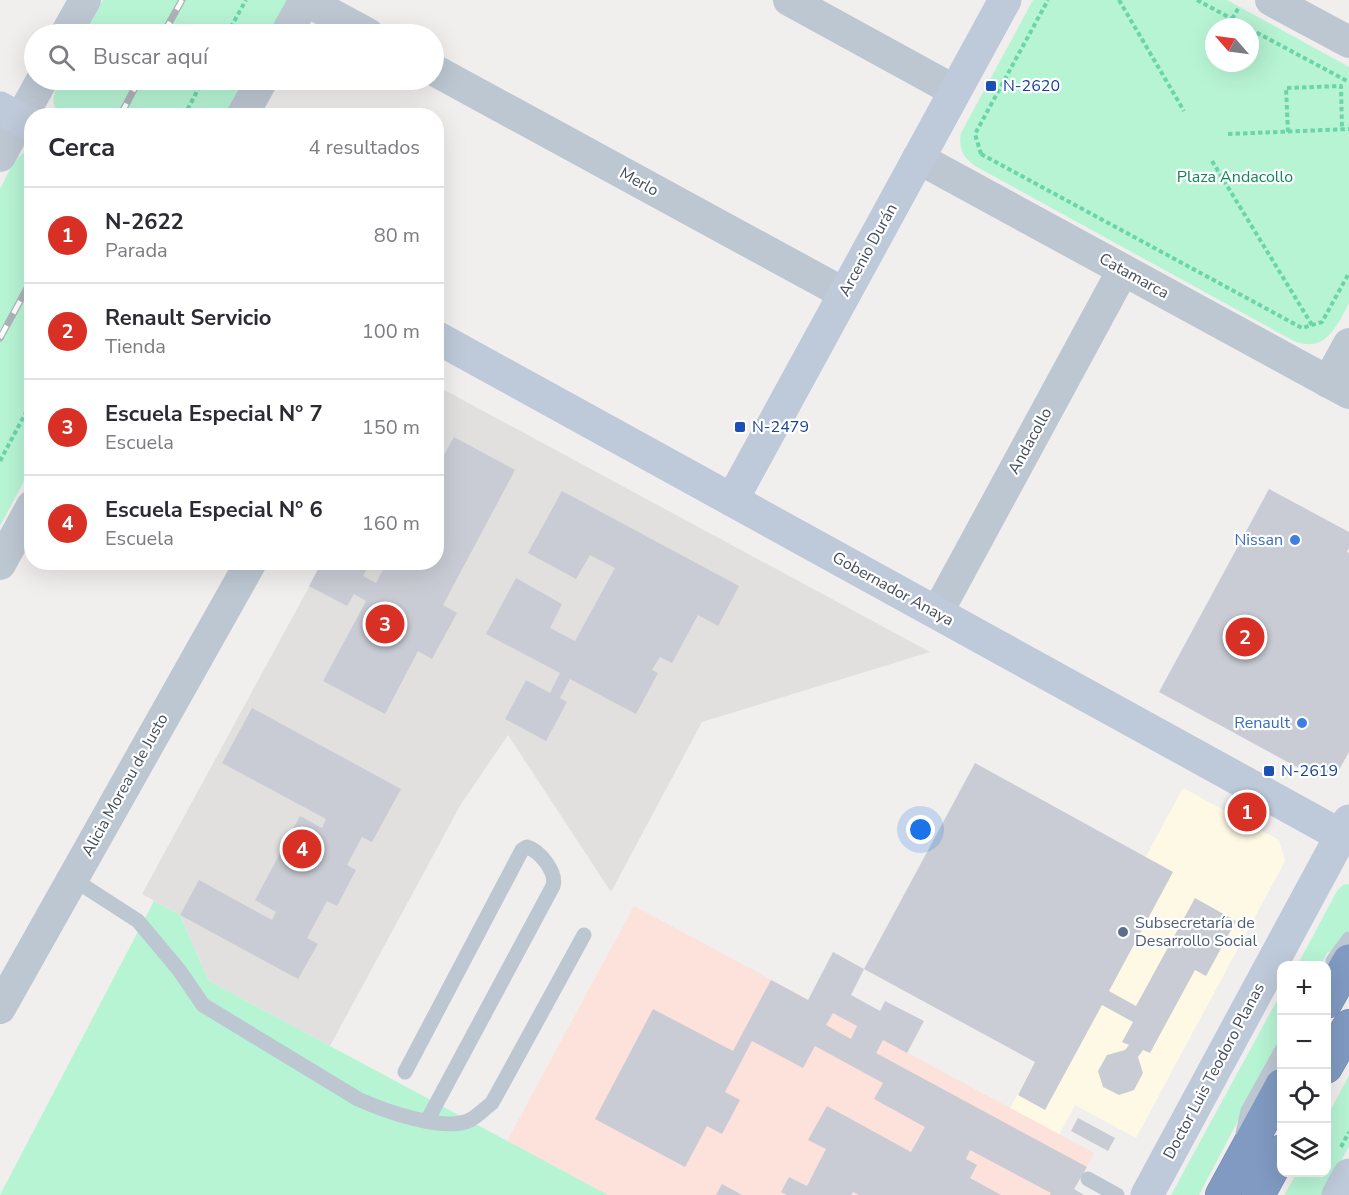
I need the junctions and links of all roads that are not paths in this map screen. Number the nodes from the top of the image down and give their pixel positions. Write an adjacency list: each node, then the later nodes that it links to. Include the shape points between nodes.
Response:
1 (85, 0): 6 (street)
2 (305, 0): 7 (street); 8 (street)
3 (789, 0): 13 (street)
4 (1005, 0): 13 (street, Arcenio Durán)
5 (1271, 0): 9 (street)
6 (72, 24)
7 (292, 24)
8 (349, 24)
9 (1349, 42)
10 (444, 75): 19 (street, Merlo)
11 (35, 90): 15 (street)
12 (256, 90): 14 (street)
13 (955, 90): 17 (street, Arcenio Durán)
14 (246, 108)
15 (17, 117): 16 (street)
16 (0, 156)
17 (918, 158): 18 (street, Catamarca); 19 (street, Arcenio Durán)
18 (1124, 270): 22 (street, Catamarca); 27 (street, Andacollo)
19 (844, 294): 23 (street, Arcenio Durán)
20 (444, 341): 23 (street, Gobernador Anaya)
21 (1349, 344): 22 (street)
22 (1339, 387)
23 (732, 500): 27 (street, Gobernador Anaya)
24 (24, 520): 25 (street)
25 (0, 564)
26 (247, 570): 29 (street, Alicia Moreau de Justo)
27 (937, 613): 28 (street, Gobernador Anaya)
28 (1346, 832): 47 (street, Doctor Luis Teodoro Planas)
29 (73, 879): 35 (street, Alicia Moreau de Justo); 41 (lane, via 138,921 203,1005 358,1100)
30 (584, 935): 41 (lane, via 492,1103 469,1121)
31 (1349, 939): 33 (lane)
32 (1349, 961): 34 (highway)
33 (1331, 963)
34 (1331, 993)
35 (0, 1008)
36 (1349, 1026): 38 (highway)
37 (1277, 1058): 43 (lane, via 1245,1120)
38 (1331, 1058)
39 (405, 1072): 41 (lane, via 522,850 533,849 553,873 554,886)
40 (1277, 1092): 43 (highway)
41 (427, 1121)
42 (1277, 1158): 49 (highway)
43 (1239, 1163): 48 (highway)
44 (1349, 1175): 50 (street)
45 (1088, 1179): 46 (lane)
46 (1117, 1195)
47 (1147, 1195)
48 (1222, 1195)
49 (1257, 1195)
50 (1338, 1195)

